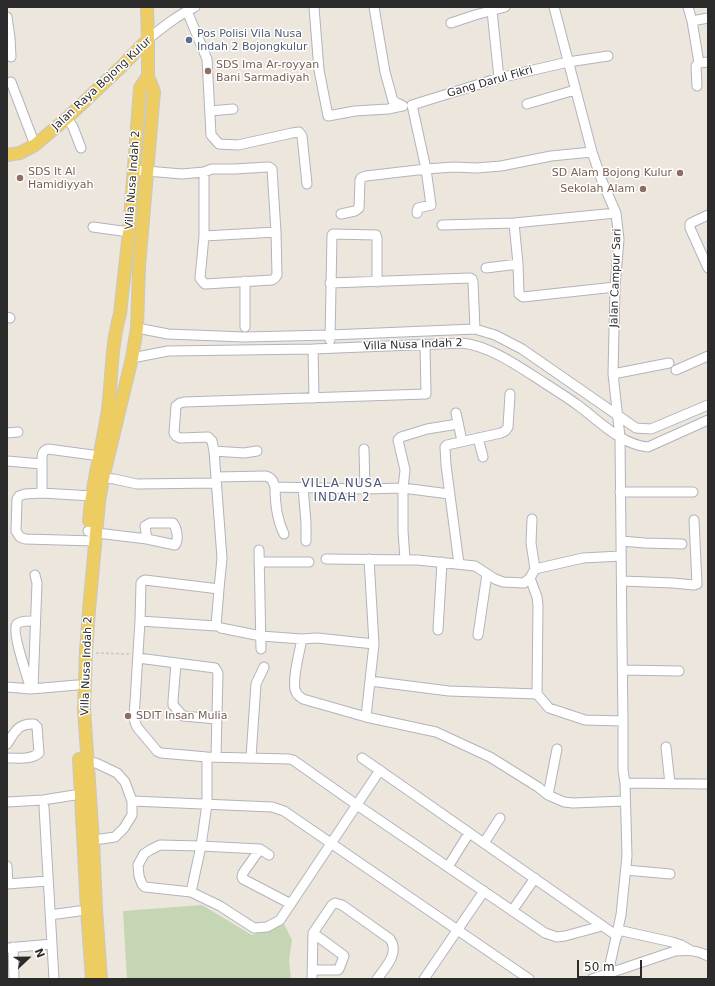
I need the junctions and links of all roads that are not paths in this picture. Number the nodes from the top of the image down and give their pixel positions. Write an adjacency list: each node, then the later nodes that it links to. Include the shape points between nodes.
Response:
1 (147, 7): 14 (main road, Villa Nusa Indah 2)
2 (314, 7): 26 (street, Gang Darul Fikri, via 319,70 328,116)
3 (374, 7): 26 (street, via 385,72 393,101)
4 (505, 7): 8 (street)
5 (554, 7): 17 (street, Jalan Campur Sari)
6 (688, 7): 11 (street)
7 (191, 9): 14 (street, Jalan Raya Bojong Kulur); 28 (street, via 207,59)
8 (492, 10): 12 (street); 20 (street)
9 (7, 17): 13 (street)
10 (708, 18): 11 (street)
11 (692, 21): 18 (street)
12 (451, 23)
13 (8, 38): 16 (street)
14 (148, 39): 19 (main road, Villa Nusa Indah 2); 29 (main road, Jalan Raya Bojong Kulur)
15 (608, 56): 17 (street, Gang Darul Fikri)
16 (11, 57)
17 (568, 62): 20 (street, Gang Darul Fikri); 23 (street, Jalan Campur Sari)
18 (703, 63): 22 (street, via 696,66)
19 (148, 76): 32 (main road, Villa Nusa Indah 2, via 140,88); 33 (main road, Villa Nusa Indah 2, via 154,92)
20 (498, 78): 25 (street, Gang Darul Fikri)
21 (11, 82): 30 (street)
22 (697, 86)
23 (575, 90): 24 (street); 34 (street, Jalan Campur Sari)
24 (527, 104)
25 (412, 105): 26 (street, Gang Darul Fikri); 36 (street)
26 (402, 106)
27 (232, 109): 28 (street)
28 (210, 111): 40 (street, via 211,136 219,144 238,145 299,132 302,136)
29 (67, 118): 30 (main road, Jalan Raya Bojong Kulur); 31 (street)
30 (35, 145): 35 (main road, Jalan Raya Bojong Kulur)
31 (81, 148)
32 (136, 149): 33 (main road); 37 (main road, Villa Nusa Indah 2)
33 (149, 150): 38 (main road, Villa Nusa Indah 2)
34 (592, 152): 36 (street, via 552,156 500,166); 41 (street, Jalan Campur Sari)
35 (7, 156)
36 (426, 169): 42 (street, via 361,178 359,208); 43 (street, via 431,205 418,208)
37 (135, 170): 38 (street); 48 (main road, Villa Nusa Indah 2)
38 (147, 171): 39 (street, via 182,174); 59 (main road, Villa Nusa Indah 2)
39 (204, 172): 49 (street, via 212,169 267,166 271,168); 50 (street)
40 (306, 184)
41 (616, 213): 45 (street); 57 (street, Jalan Campur Sari, via 619,239)
42 (341, 214)
43 (417, 214)
44 (708, 215): 53 (street, via 691,223 690,228)
45 (514, 223): 46 (street); 51 (street)
46 (442, 225)
47 (93, 227): 48 (street)
48 (130, 232): 58 (main road, Villa Nusa Indah 2)
49 (276, 232): 50 (street); 54 (street, via 277,275 272,280)
50 (204, 236): 54 (street, via 200,278 202,281 205,284)
51 (518, 264): 52 (street); 57 (street, via 519,294 523,297)
52 (486, 268)
53 (708, 268)
54 (245, 281): 60 (street)
55 (376, 282): 56 (street); 56 (street, via 376,235 334,234); 61 (street, via 470,278 473,282)
56 (330, 283): 62 (street)
57 (615, 288): 69 (street, Jalan Campur Sari)
58 (120, 314): 59 (main road, via 130,315); 66 (main road, Villa Nusa Indah 2)
59 (137, 324): 62 (street, Villa Nusa Indah 2, via 168,334 244,337); 68 (main road, Villa Nusa Indah 2)
60 (245, 327)
61 (475, 329): 62 (street, Villa Nusa Indah 2); 74 (street, Villa Nusa Indah 2, via 495,335 522,350)
62 (330, 335): 64 (street)
63 (425, 345): 64 (street, Villa Nusa Indah 2); 71 (street, via 426,394); 79 (street, Villa Nusa Indah 2, via 470,344 516,364)
64 (330, 348): 65 (street, Villa Nusa Indah 2)
65 (313, 349): 68 (street, Villa Nusa Indah 2, via 168,351); 71 (street)
66 (113, 356): 68 (main road, Villa Nusa Indah 2, via 119,359); 85 (main road, Villa Nusa Indah 2, via 108,410)
67 (708, 356): 69 (street, via 672,366)
68 (132, 358): 89 (main road, Villa Nusa Indah 2)
69 (613, 374): 74 (street, Jalan Campur Sari)
70 (510, 394): 80 (street, via 507,429 501,433)
71 (314, 398): 84 (street, via 184,402 176,406 176,436 208,437 212,441)
72 (708, 405): 74 (street, Villa Nusa Indah 2, via 651,429 636,428)
73 (456, 413): 76 (street)
74 (617, 415): 79 (street, Jalan Campur Sari)
75 (708, 420): 79 (street, Villa Nusa Indah 2, via 648,447 632,444)
76 (458, 424): 81 (street); 93 (street, via 427,429 399,439 406,470)
77 (18, 432): 78 (street)
78 (7, 433)
79 (620, 437): 95 (street, Jalan Campur Sari)
80 (478, 438): 81 (street); 86 (street)
81 (462, 441): 98 (street, via 445,447)
82 (364, 449): 94 (street)
83 (257, 450): 84 (street, via 244,453)
84 (214, 451): 90 (street)
85 (100, 456): 88 (street, via 48,449 42,453); 99 (main road, Villa Nusa Indah 2)
86 (483, 457)
87 (7, 461): 88 (street)
88 (42, 464): 97 (street)
89 (103, 478): 90 (street, via 137,484); 103 (main road, Villa Nusa Indah 2)
90 (216, 480): 91 (street, via 266,476 271,477); 122 (street, via 222,558)
91 (275, 487): 92 (street); 102 (street, via 280,526)
92 (303, 487): 94 (street); 105 (street)
93 (403, 488): 94 (street); 98 (street); 112 (street)
94 (365, 489)
95 (620, 492): 96 (street); 106 (street, Jalan Campur Sari)
96 (693, 492)
97 (42, 493): 99 (street); 103 (street, via 25,494 17,499 16,531 20,537 26,539)
98 (449, 494): 116 (street)
99 (92, 496): 103 (main road, Villa Nusa Indah 2)
100 (532, 520): 117 (street, via 531,543)
101 (694, 520): 121 (street, via 696,584)
102 (284, 534)
103 (92, 536): 104 (street); 138 (main road, Villa Nusa Indah 2, via 79,632); 152 (main road, Villa Nusa Indah 2, via 88,610 90,652 84,709)
104 (147, 539)
105 (306, 541)
106 (621, 541): 107 (street); 109 (street, Jalan Campur Sari)
107 (682, 544)
108 (259, 550): 113 (street)
109 (621, 556): 117 (street, via 583,558); 121 (street, Jalan Campur Sari)
110 (326, 559): 111 (street)
111 (369, 559): 112 (street); 130 (street)
112 (405, 559): 115 (street)
113 (259, 562): 114 (street); 128 (street)
114 (309, 562)
115 (442, 562): 116 (street); 126 (street)
116 (459, 564): 118 (street, via 475,566)
117 (535, 570): 120 (street)
118 (487, 574): 120 (street, via 502,582 524,583); 127 (street)
119 (34, 575): 123 (street, via 37,583)
120 (530, 578): 141 (street, via 538,605)
121 (622, 581): 135 (street, Jalan Campur Sari)
122 (219, 589): 124 (street, via 145,580 142,583); 125 (street)
123 (35, 621): 140 (street); 140 (street, via 20,622 16,624 15,629 18,647)
124 (140, 621): 125 (street); 132 (street)
125 (219, 627): 128 (street)
126 (438, 630)
127 (478, 634)
128 (261, 636): 129 (street); 131 (street)
129 (302, 638): 130 (street); 142 (street, via 294,678 297,694 303,699)
130 (374, 644): 137 (street)
131 (261, 649)
132 (138, 656): 133 (street); 148 (street, via 134,718 137,727 152,747 161,753)
133 (176, 663): 143 (street, via 173,705 183,716); 143 (street, via 215,668 218,673)
134 (264, 667): 150 (street, via 256,684)
135 (622, 670): 136 (street); 144 (street, Jalan Campur Sari)
136 (679, 671)
137 (370, 681): 141 (street, via 449,691); 142 (street)
138 (78, 685): 140 (street); 157 (main road, Villa Nusa Indah 2, via 78,752)
139 (7, 687): 140 (street)
140 (32, 689)
141 (537, 694): 144 (street, via 549,708 585,720)
142 (366, 717): 158 (street, via 436,732 490,757)
143 (217, 719): 148 (street)
144 (624, 721): 154 (street, Jalan Campur Sari)
145 (7, 744): 149 (street, via 16,729 26,724 34,724 37,727 39,753 32,758)
146 (666, 747): 155 (street)
147 (557, 749): 158 (street)
148 (212, 757): 150 (street); 162 (street)
149 (7, 758)
150 (251, 758): 163 (street, via 293,760)
151 (362, 758): 153 (street)
152 (87, 762): 157 (main road, Villa Nusa Indah 2); 159 (street, via 117,773 125,782)
153 (380, 770): 163 (street); 166 (street)
154 (625, 783): 155 (street); 161 (street, Jalan Campur Sari)
155 (670, 784): 156 (street)
156 (708, 784)
157 (85, 794): 160 (street); 167 (main road, Villa Nusa Indah 2)
158 (548, 795): 161 (street, via 573,803)
159 (132, 801): 162 (street); 167 (street, via 132,815 115,837)
160 (7, 802)
161 (625, 802): 175 (street, Jalan Campur Sari)
162 (207, 804): 168 (street, via 272,807 284,811); 170 (street)
163 (357, 805): 168 (street); 180 (street)
164 (44, 807): 178 (street)
165 (500, 818): 169 (street)
166 (469, 833): 169 (street); 173 (street)
167 (88, 841): 183 (main road, Villa Nusa Indah 2)
168 (331, 843): 182 (street); 187 (street)
169 (484, 843): 177 (street)
170 (201, 846): 171 (street); 181 (street); 181 (street, via 160,845 144,854 138,865 139,876 145,887)
171 (260, 849): 172 (street); 182 (street, via 243,874 243,879)
172 (269, 855)
173 (451, 862)
174 (7, 866): 179 (street)
175 (626, 870): 176 (street); 189 (street, Jalan Campur Sari)
176 (670, 874)
177 (534, 878): 184 (street); 186 (street)
178 (48, 881): 179 (street); 185 (street)
179 (8, 884)
180 (484, 891): 184 (street); 187 (street)
181 (191, 892): 182 (street, via 220,906 254,928 267,927 280,920)
182 (291, 904)
183 (87, 910): 185 (street); 199 (main road, Villa Nusa Indah 2); 200 (main road, Villa Nusa Indah 2)
184 (512, 910): 186 (street, via 545,933 557,937)
185 (50, 915): 190 (street)
186 (602, 926): 189 (street)
187 (458, 929): 202 (street); 203 (street)
188 (313, 933): 196 (street); 196 (street, via 344,956 338,970); 201 (street, via 335,903 342,905 390,939 394,951)
189 (618, 933): 192 (street, via 672,942); 195 (street, Jalan Campur Sari)
190 (52, 944): 191 (street); 198 (street)
191 (10, 947): 197 (street)
192 (690, 950): 193 (street); 195 (street, via 675,951)
193 (708, 956)
194 (7, 969): 197 (street)
195 (608, 973): 204 (street)
196 (313, 974)
197 (13, 979)
198 (54, 979)
199 (92, 979)
200 (101, 979)
201 (377, 979)
202 (424, 979)
203 (529, 979)
204 (592, 979)

